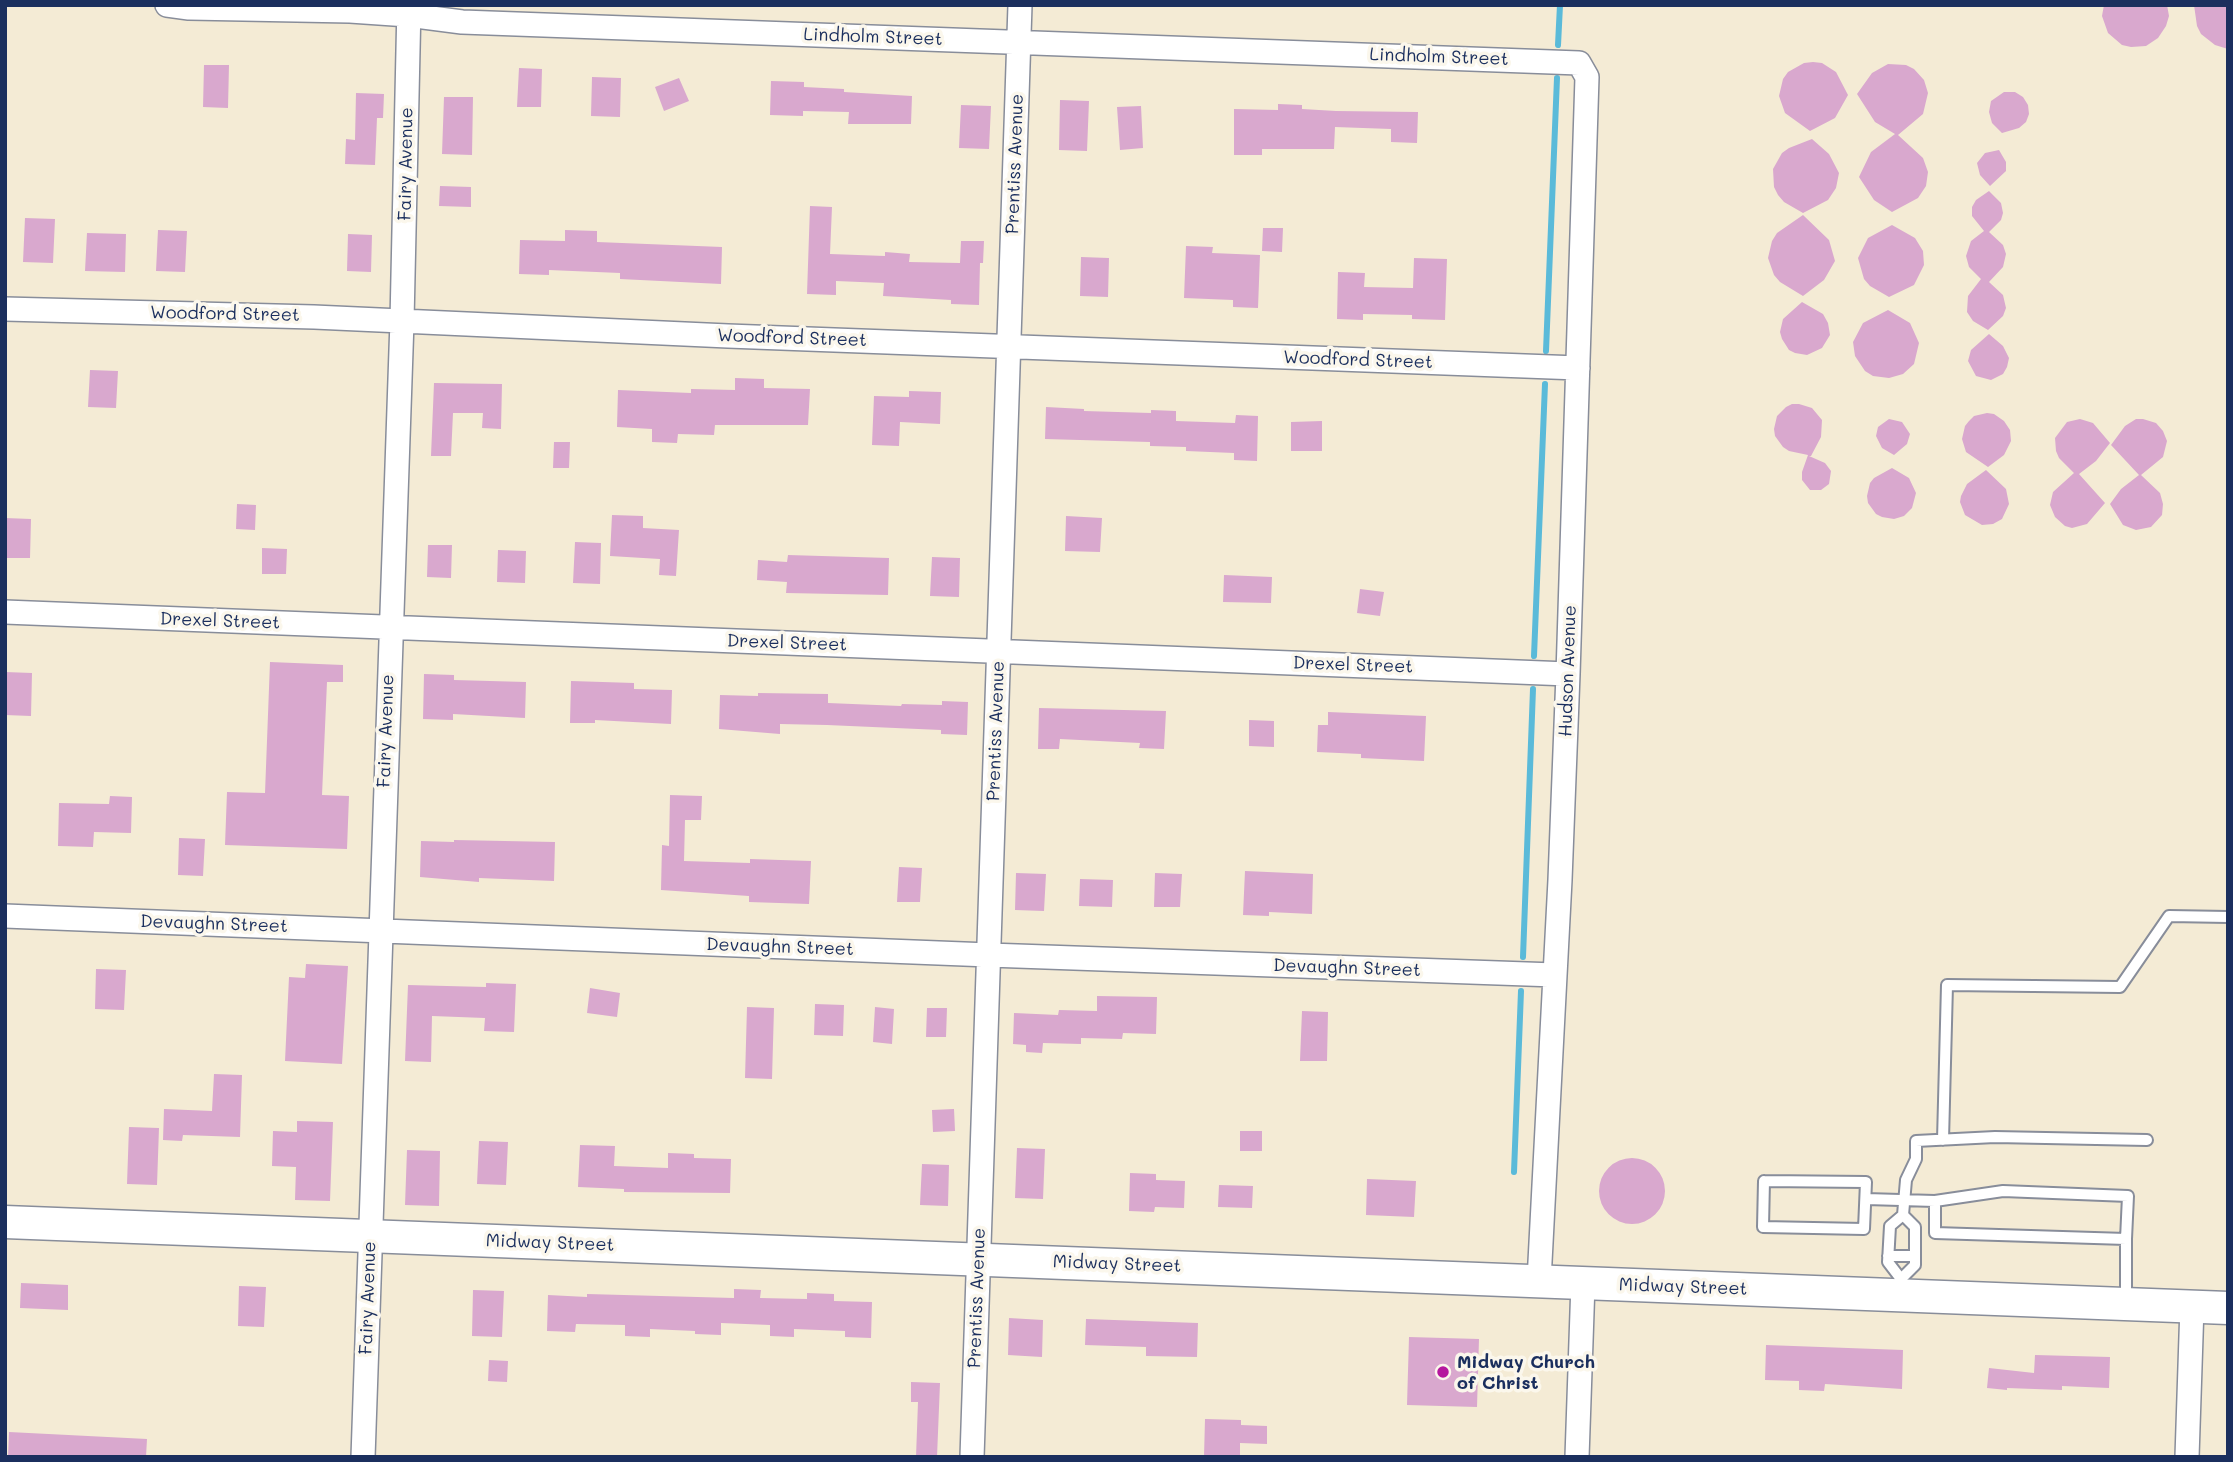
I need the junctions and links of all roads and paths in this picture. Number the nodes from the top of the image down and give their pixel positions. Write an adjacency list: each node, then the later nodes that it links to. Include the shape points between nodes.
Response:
1 (167, 5): 3 (street, Lindholm Street)
2 (1020, 5): 4 (street, Prentiss Avenue)
3 (409, 10): 4 (street, Lindholm Street, via 462,22); 7 (street, Fairy Avenue)
4 (1019, 43): 5 (street, Lindholm Street); 8 (street, Prentiss Avenue)
5 (1579, 63): 9 (street, Hudson Avenue, via 1587,77)
6 (5, 309): 7 (street, Woodford Street)
7 (401, 321): 8 (street, Woodford Street); 11 (street, Fairy Avenue)
8 (1009, 346): 9 (street, Woodford Street); 12 (street, Prentiss Avenue)
9 (1578, 368): 13 (street, Hudson Avenue)
10 (5, 612): 11 (street, Drexel Street)
11 (390, 628): 12 (street, Drexel Street); 16 (street, Fairy Avenue)
12 (999, 652): 13 (street, Drexel Street); 17 (street, Prentiss Avenue)
13 (1568, 674): 18 (street, Hudson Avenue)
14 (5, 916): 16 (street, Devaughn Street)
15 (2228, 917): 19 (lane, via 2169,916 2120,987 1947,985)
16 (380, 931): 17 (street, Devaughn Street); 26 (street, Fairy Avenue)
17 (989, 956): 18 (street, Devaughn Street); 30 (street, Prentiss Avenue)
18 (1555, 975): 31 (street, Hudson Avenue)
19 (1943, 1140): 20 (lane); 22 (lane, via 1916,1141)
20 (2147, 1140)
21 (1866, 1199): 21 (lane, via 1866,1182 1764,1181 1763,1227 1864,1229); 22 (lane)
22 (1904, 1199): 23 (lane); 24 (lane)
23 (1935, 1201): 27 (lane, via 1936,1233); 27 (lane, via 2003,1191 2128,1196)
24 (1903, 1215): 28 (lane, via 1890,1226); 29 (lane, via 1916,1227)
25 (5, 1222): 26 (street, Midway Street)
26 (370, 1236): 30 (street, Midway Street); 37 (street, Fairy Avenue)
27 (2126, 1239): 34 (lane)
28 (1888, 1256): 29 (lane); 33 (lane)
29 (1915, 1256): 33 (lane, via 1915,1265)
30 (978, 1259): 31 (street, Midway Street); 38 (street, Prentiss Avenue)
31 (1539, 1281): 32 (street, Midway Street)
32 (1583, 1283): 33 (street, Midway Street); 39 (street)
33 (1900, 1287): 34 (street, Midway Street)
34 (2126, 1304): 35 (street, Midway Street)
35 (2192, 1306): 36 (street, Midway Street); 40 (street)
36 (2228, 1308)
37 (363, 1457)
38 (972, 1457)
39 (1577, 1457)
40 (2187, 1457)

